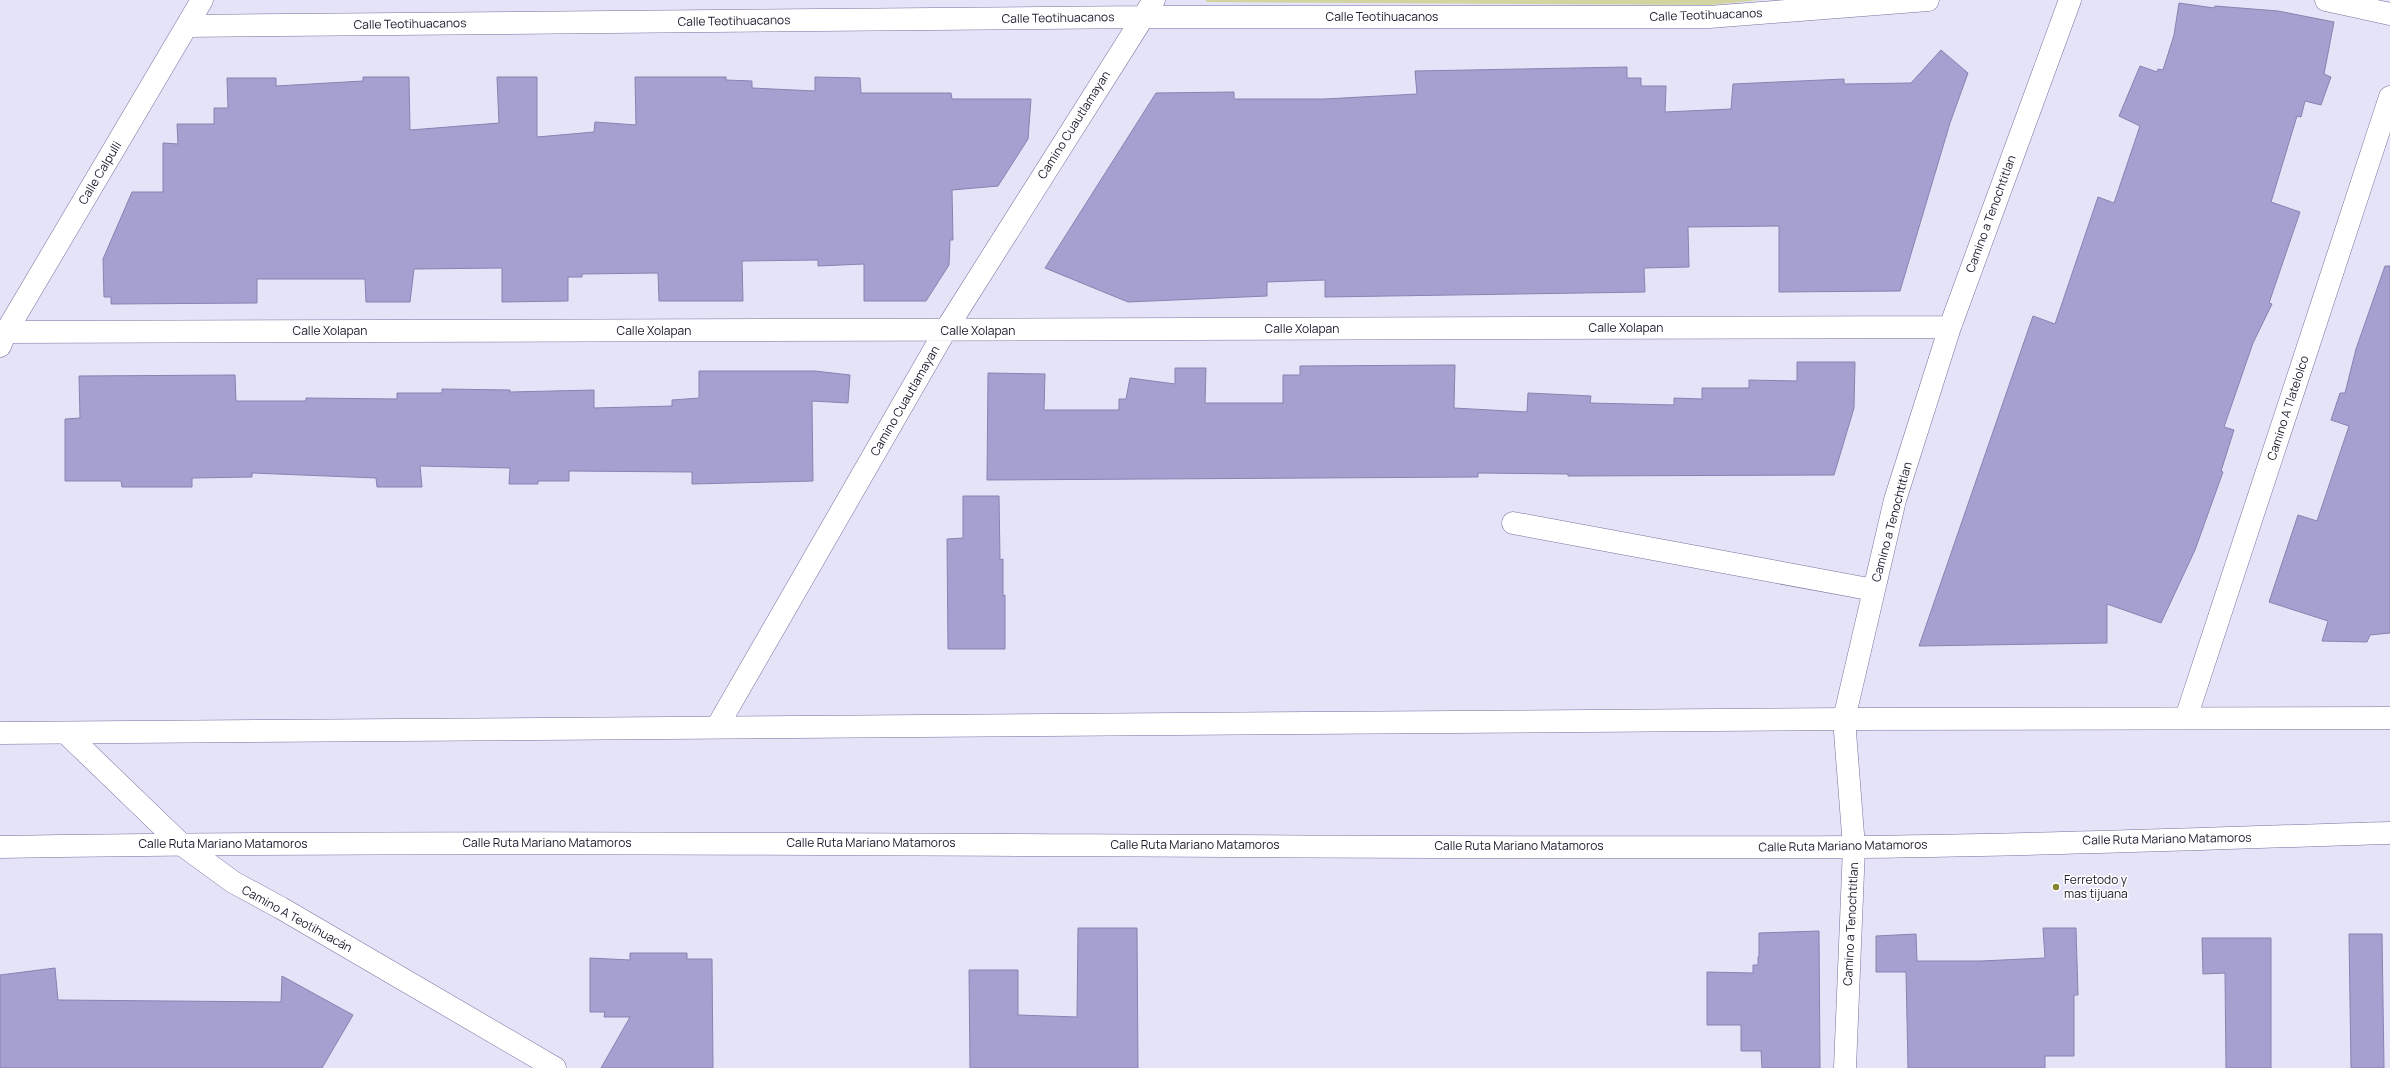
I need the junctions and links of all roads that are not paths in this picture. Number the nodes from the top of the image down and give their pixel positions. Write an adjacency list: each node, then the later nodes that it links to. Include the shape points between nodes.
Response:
1 (202, 0): 7 (street, Calle Calpulli)
2 (1928, 0): 5 (street, Calle Teotihuacanos, via 1709,17)
3 (2070, 0): 9 (street, Camino a Tenochtitlan)
4 (2326, 0): 6 (street)
5 (1148, 8): 7 (street, Calle Teotihuacanos); 10 (street, Camino Cuautlamayan)
6 (2390, 14)
7 (187, 26): 11 (street, Calle Calpulli)
8 (2390, 97): 14 (street, Camino A Tlatelolco)
9 (1950, 327): 10 (street, Calle Xolapan); 13 (street, Camino a Tenochtitlan, via 1895,500)
10 (945, 331): 11 (street, Calle Xolapan); 17 (street, Camino Cuautlamayan)
11 (3, 339)
12 (1512, 523): 13 (street)
13 (1874, 590): 16 (street, Camino a Tenochtitlan)
14 (2186, 718): 15 (street); 16 (street)
15 (2390, 718)
16 (1844, 719): 17 (street); 23 (street, Camino a Tenochtitlan)
17 (717, 727): 19 (street)
18 (0, 733): 19 (street)
19 (66, 733): 21 (street, Camino A Teotihuacán)
20 (2390, 833): 23 (street, Calle Ruta Mariano Matamoros)
21 (181, 844): 22 (street, Calle Ruta Mariano Matamoros); 23 (street, Calle Ruta Mariano Matamoros); 24 (street, Camino A Teotihuacán, via 233,882)
22 (0, 847)
23 (1854, 847): 25 (street, Camino a Tenochtitlan)
24 (555, 1068)
25 (1845, 1068)

